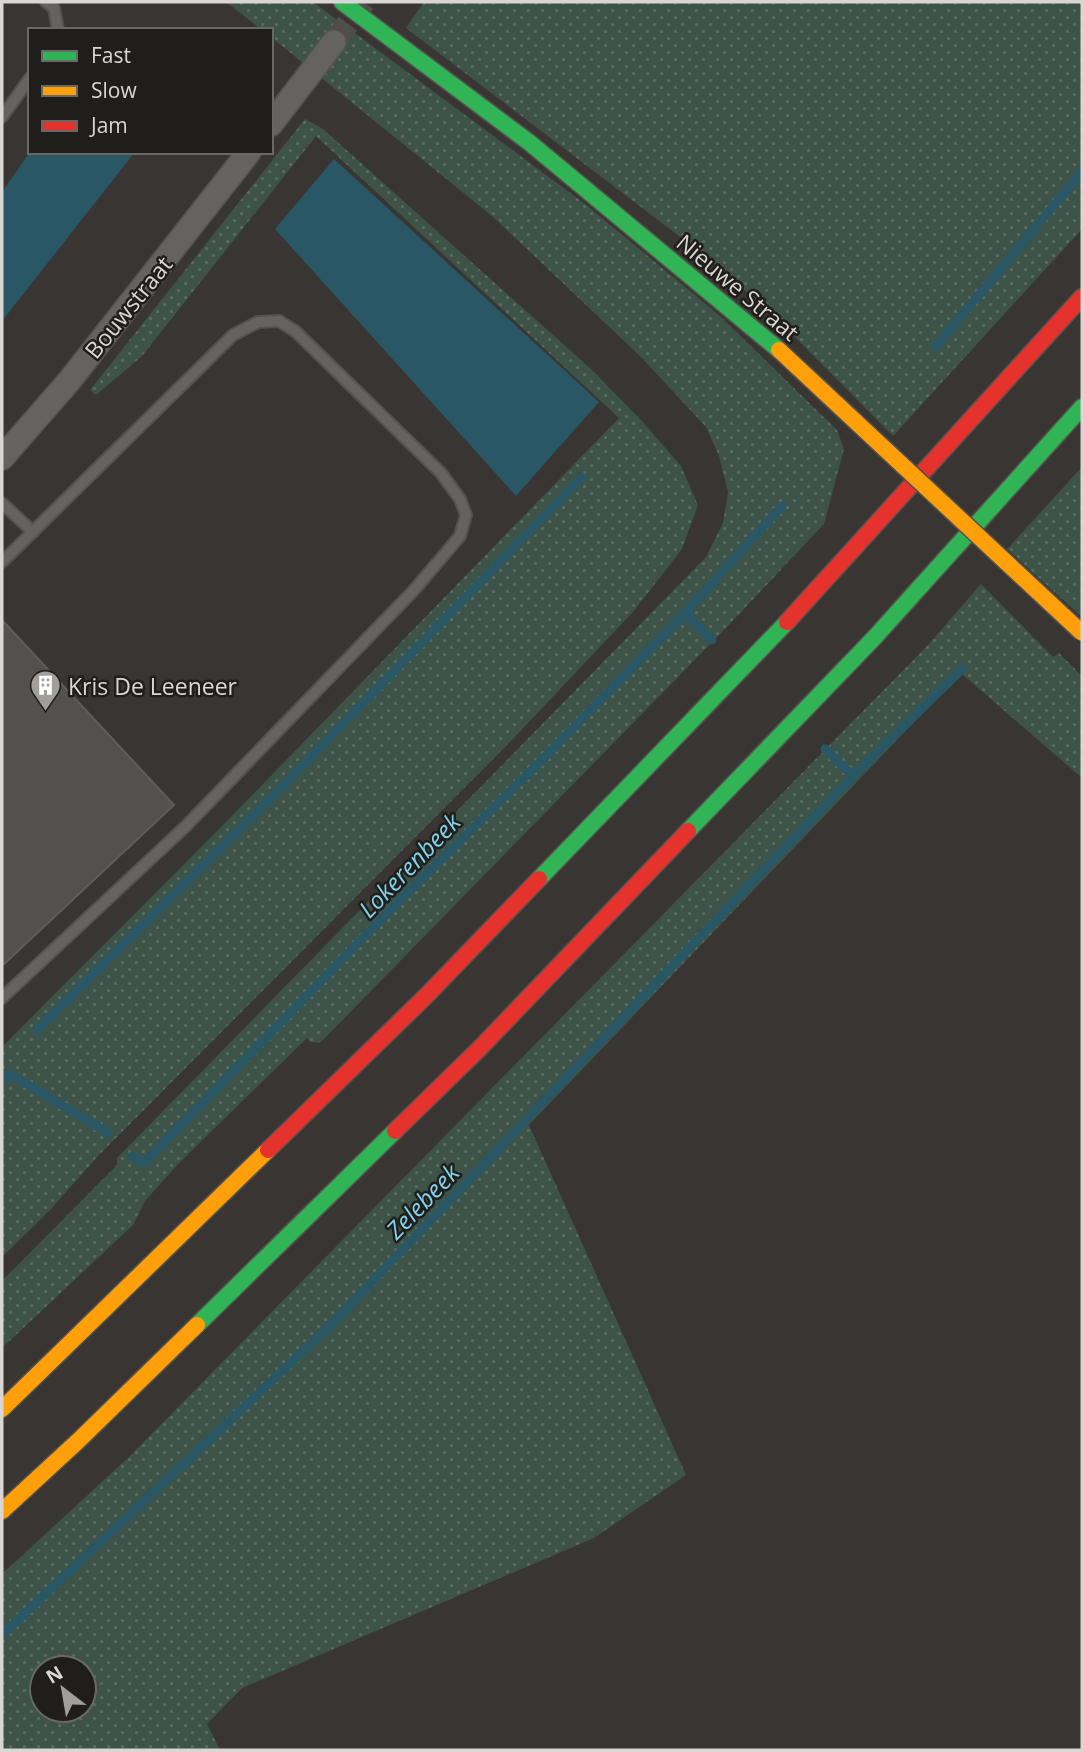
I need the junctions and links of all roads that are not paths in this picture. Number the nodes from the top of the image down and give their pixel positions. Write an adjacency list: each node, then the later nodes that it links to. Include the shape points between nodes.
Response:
1 (46, 2): 3 (lane, via 54,8)
2 (342, 2): 15 (main road, Nieuwe Straat, bridge, via 520,135 779,350)
3 (58, 28)
4 (334, 42): 7 (street)
5 (28, 81): 6 (lane)
6 (2, 117)
7 (273, 121)
8 (247, 154): 11 (street, Bouwstraat, via 70,380)
9 (1082, 297): 17 (main road, via 820,588 427,995)
10 (1082, 407): 18 (main road, via 875,637 481,1047)
11 (2, 458)
12 (2, 503): 13 (lane)
13 (33, 532): 14 (lane); 16 (lane, via 233,335 258,322 279,321 295,331 441,473 467,515 460,537 406,599 186,826)
14 (2, 562)
15 (1082, 633)
16 (2, 998)
17 (2, 1409)
18 (2, 1511)

